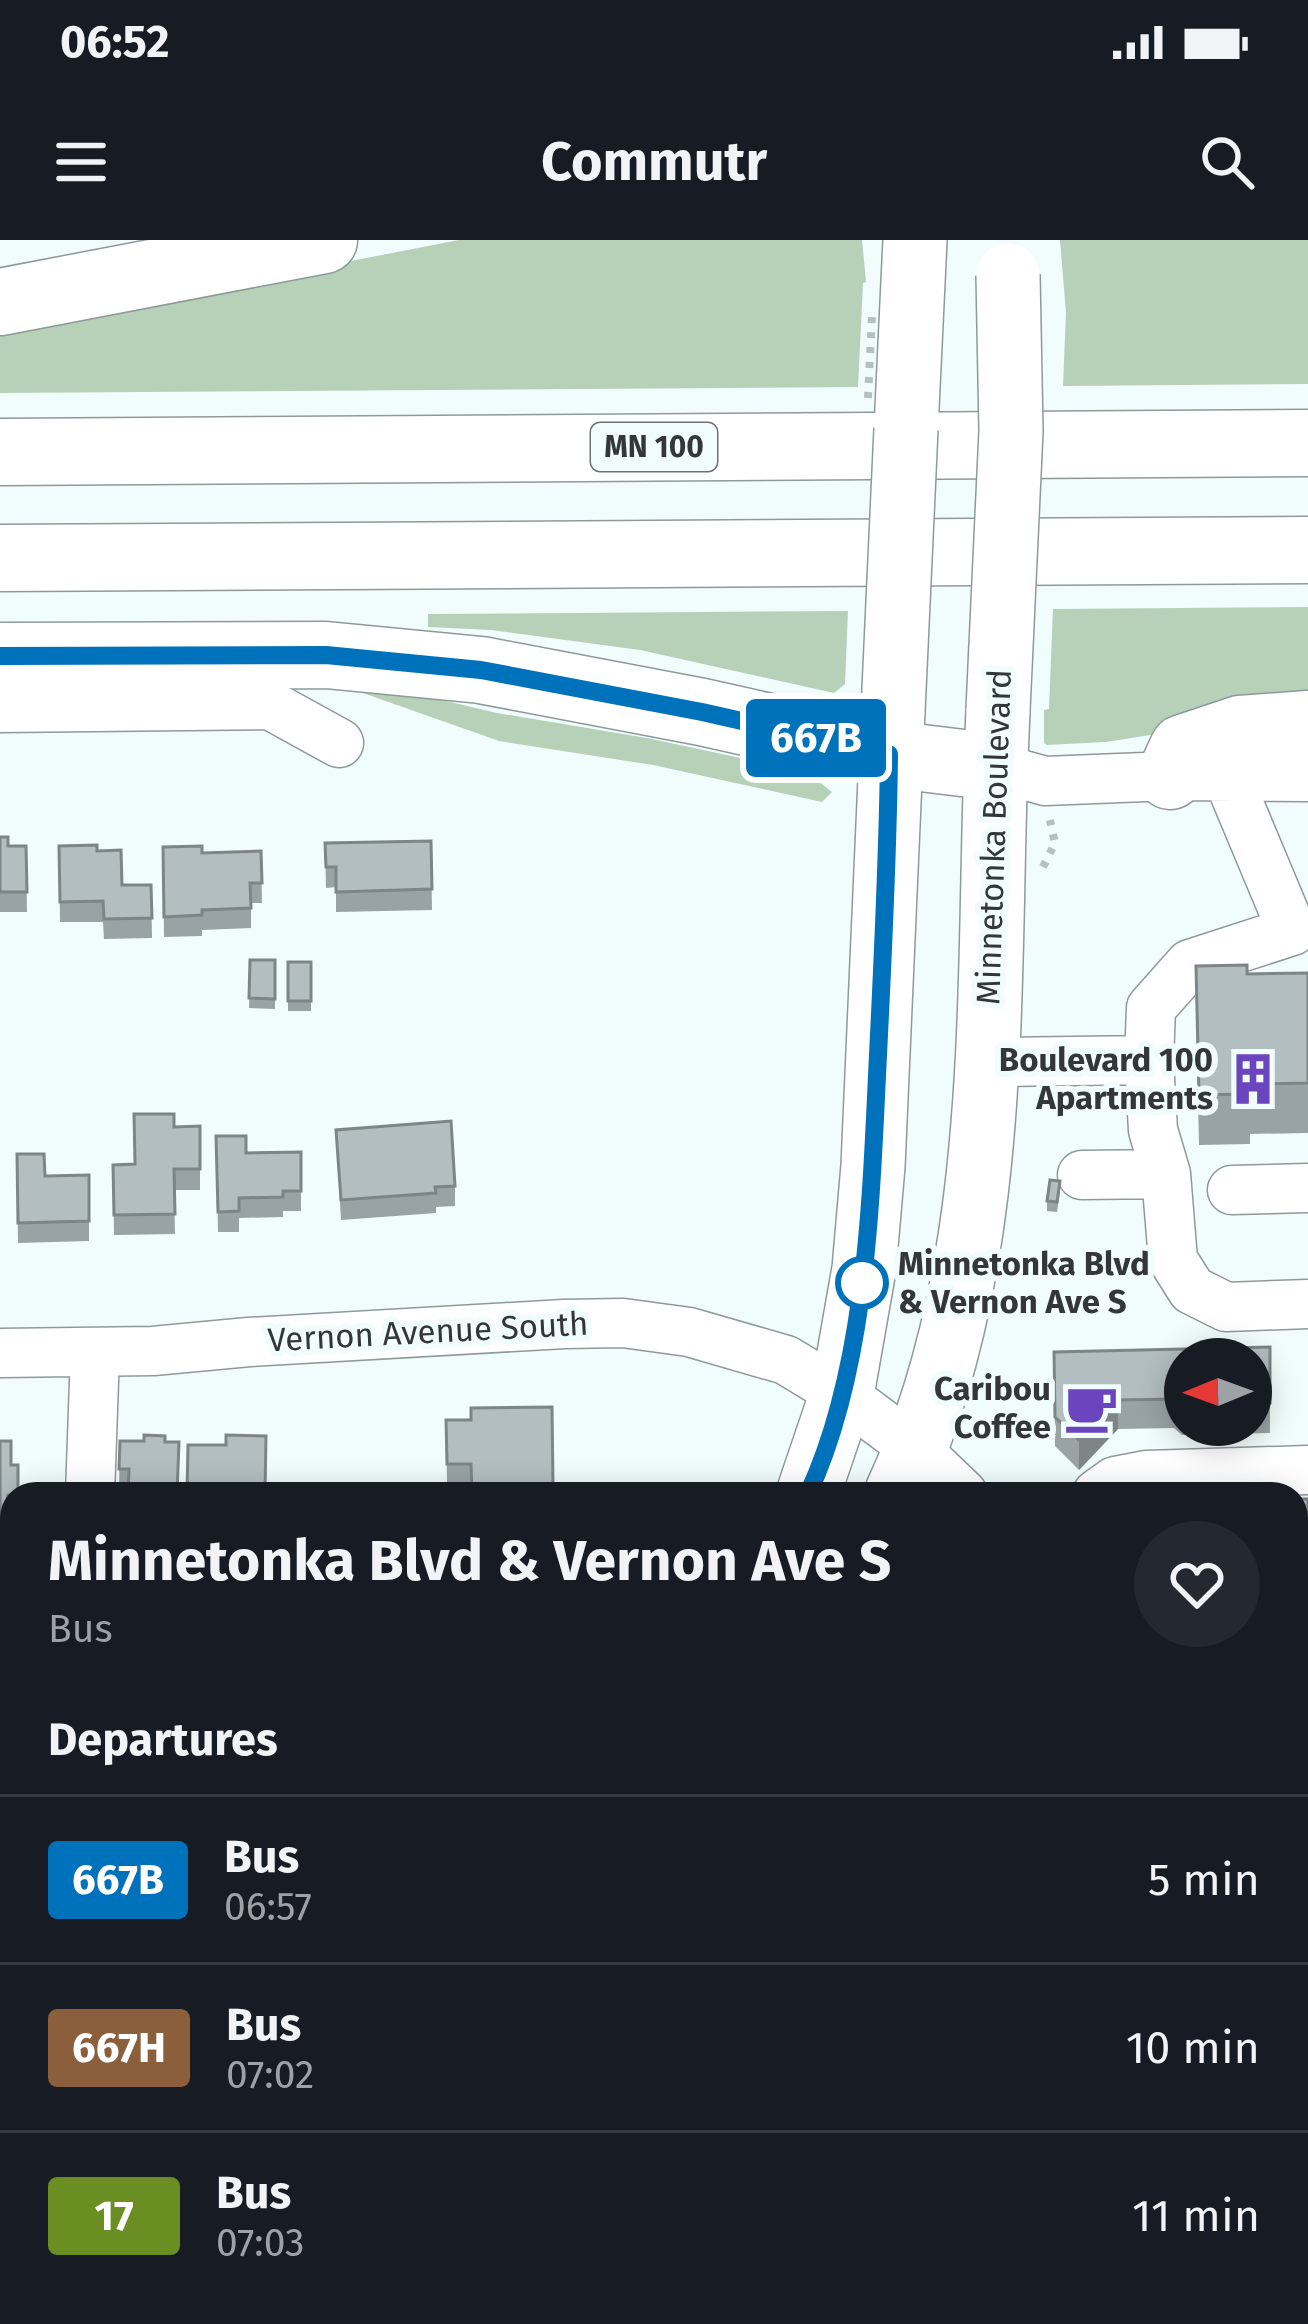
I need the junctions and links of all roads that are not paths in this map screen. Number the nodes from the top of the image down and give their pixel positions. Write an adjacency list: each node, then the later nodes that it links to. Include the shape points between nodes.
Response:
1 (105, 240): 5 (highway)
2 (323, 240): 6 (highway)
3 (914, 258): 14 (main road, bridge)
4 (1006, 258): 15 (main road, Minnetonka Boulevard, bridge, via 1011,430)
5 (0, 276)
6 (0, 302)
7 (1308, 443): 8 (highway, MN 100)
8 (0, 452)
9 (1308, 550): 10 (highway)
10 (0, 558)
11 (0, 656): 14 (highway, via 326,655 481,670 702,712)
12 (0, 708): 16 (street, via 271,705)
13 (1308, 724): 17 (highway, via 1240,729 1184,748)
14 (891, 733): 15 (highway); 29 (main road, via 873,1166)
15 (997, 739): 17 (street, via 1045,781); 21 (main road, Minnetonka Boulevard)
16 (339, 742)
17 (1199, 777): 18 (street); 19 (street)
18 (1308, 777)
19 (1303, 933): 20 (street, via 1190,964 1151,1008)
20 (1149, 1060): 21 (street); 22 (street)
21 (986, 1062): 31 (main road, Minnetonka Boulevard, via 970,1235 943,1366)
22 (1166, 1174): 23 (street); 26 (street, via 1173,1260 1192,1291 1226,1306)
23 (1082, 1175)
24 (1308, 1188): 25 (street)
25 (1232, 1190)
26 (1308, 1304)
27 (0, 1353): 28 (street, Vernon Avenue South)
28 (95, 1353): 29 (street, Vernon Avenue South, via 623,1323 786,1360); 32 (street)
29 (842, 1394): 31 (street, Vernon Avenue South); 33 (main road)
30 (1308, 1470): 34 (street)
31 (906, 1472)
32 (90, 1482)
33 (812, 1482)
34 (1114, 1482)

